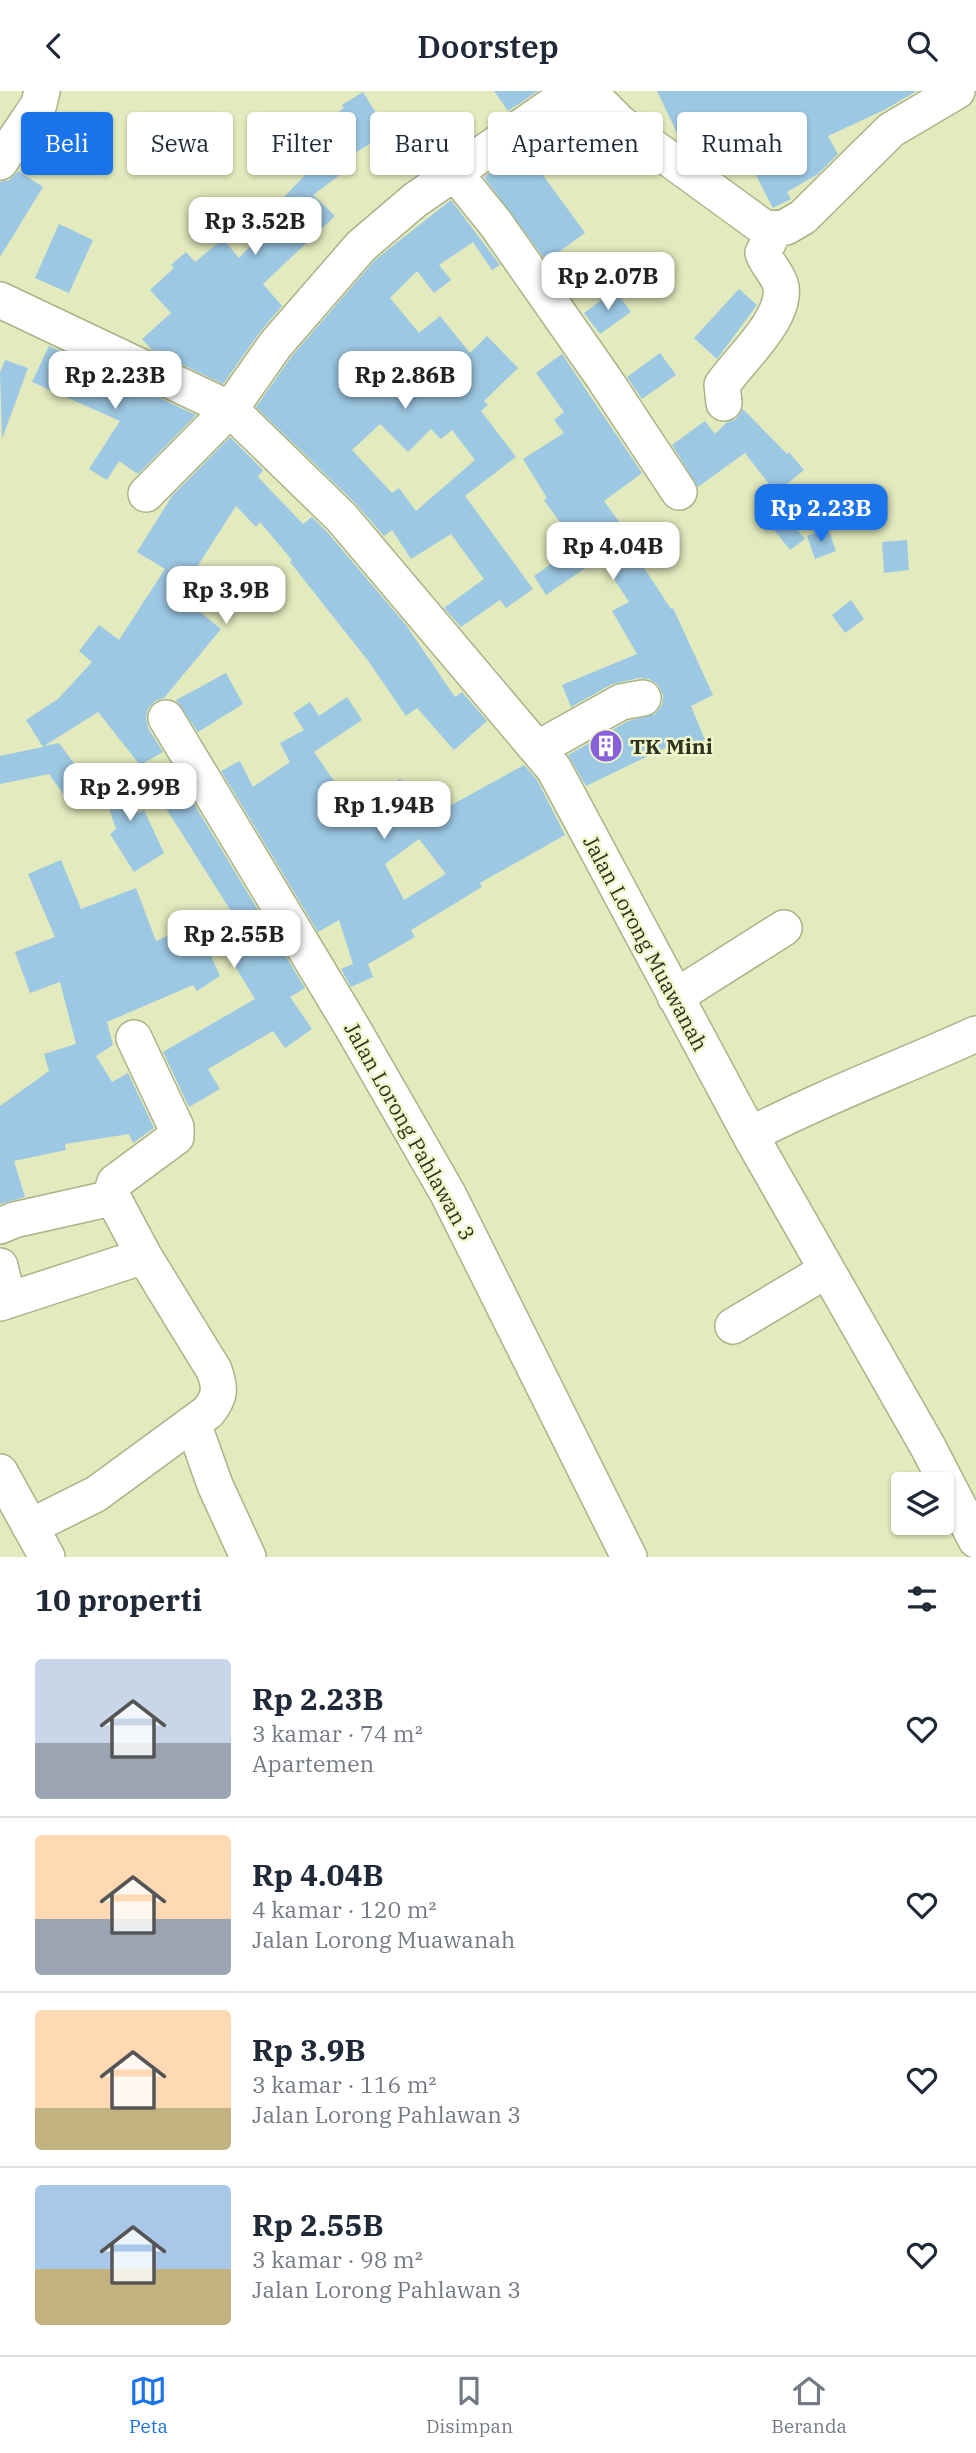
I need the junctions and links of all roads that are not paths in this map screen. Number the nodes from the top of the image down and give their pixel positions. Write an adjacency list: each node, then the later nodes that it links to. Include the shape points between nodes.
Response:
1 (42, 91): 5 (street, via 39,104)
2 (957, 91): 8 (street, via 891,130 813,209 795,223)
3 (587, 95): 4 (street, via 550,107); 8 (street, via 745,215)
4 (474, 159)
5 (0, 162)
6 (451, 175): 11 (street, via 361,246 276,344)
7 (456, 175): 12 (street, via 496,225)
8 (775, 229): 10 (street, via 763,253 779,280 781,302 722,385)
9 (0, 300): 11 (street, Jalan Lorong Muawanah)
10 (724, 403)
11 (230, 409): 13 (street); 16 (street, Jalan Lorong Muawanah, via 342,518)
12 (679, 492)
13 (146, 494)
14 (643, 698): 16 (street, via 621,702)
15 (166, 717): 35 (street, Jalan Lorong Pahlawan 3, via 448,1194)
16 (537, 750): 18 (street, Jalan Lorong Muawanah, via 554,769)
17 (783, 928): 18 (street)
18 (675, 997): 21 (street, Jalan Lorong Muawanah)
19 (976, 1034): 21 (street, via 813,1103)
20 (134, 1038): 22 (street, via 176,1127 176,1137 115,1182)
21 (750, 1135): 26 (street, Jalan Lorong Muawanah)
22 (112, 1198): 23 (street); 24 (street)
23 (0, 1226)
24 (144, 1256): 27 (street); 29 (street, via 218,1383 216,1402)
25 (0, 1266): 27 (street)
26 (827, 1270): 28 (street); 32 (street, Jalan Lorong Muawanah)
27 (4, 1302)
28 (733, 1326)
29 (193, 1423): 31 (street, via 96,1494); 34 (street)
30 (0, 1472): 31 (street)
31 (30, 1527): 33 (street)
32 (976, 1540)
33 (47, 1557)
34 (248, 1557)
35 (629, 1557)

